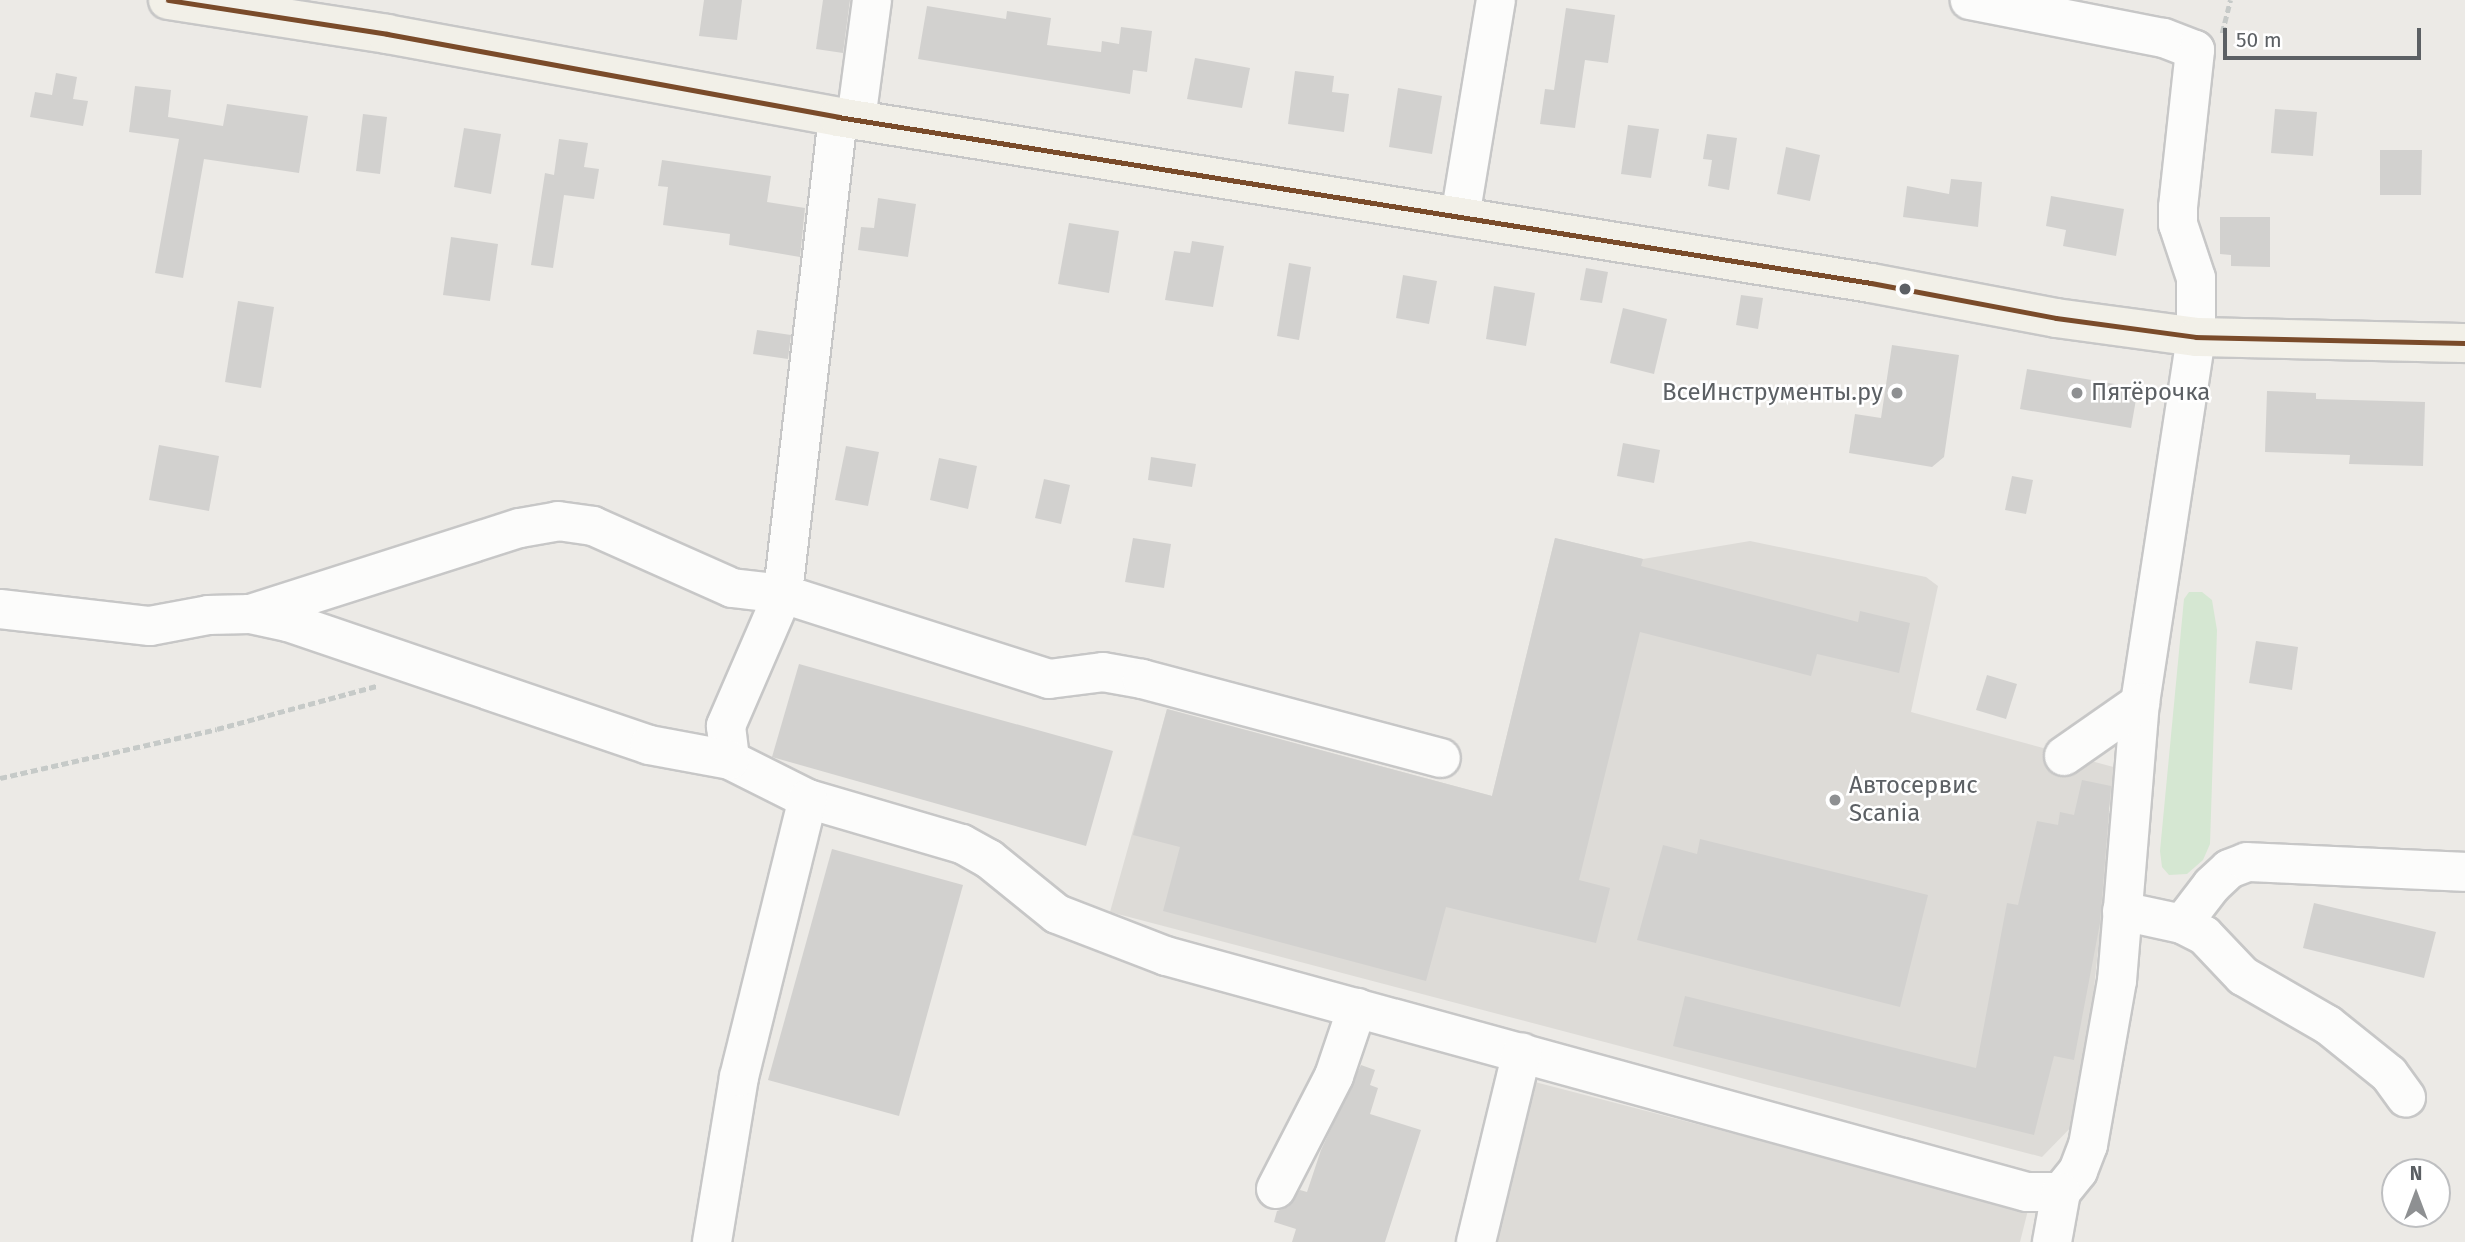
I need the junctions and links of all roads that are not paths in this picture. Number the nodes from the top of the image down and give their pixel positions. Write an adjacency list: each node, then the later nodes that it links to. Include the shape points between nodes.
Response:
1 (167, 0): 5 (main road, via 387,34)
2 (872, 0): 5 (street)
3 (1496, 0): 6 (street)
4 (1970, 0): 7 (street, via 2163,38 2196,50 2178,216 2196,278)
5 (847, 119): 6 (main road); 9 (street)
6 (1460, 217): 7 (main road, via 2056,318)
7 (2196, 337): 8 (main road); 12 (street)
8 (2465, 343)
9 (783, 594): 11 (street, via 732,588 593,526 558,521 520,528); 14 (street, via 1049,680 1103,672 1142,679); 15 (street, via 726,726)
10 (0, 609): 11 (street, via 150,626 208,615)
11 (250, 614): 15 (street, via 288,622 649,745)
12 (2140, 703): 13 (street); 18 (street)
13 (2064, 756)
14 (1441, 758)
15 (730, 760): 16 (street)
16 (808, 799): 20 (street, via 962,844 989,859 1057,914 1150,965); 25 (street, via 738,1077)
17 (2465, 872): 19 (street, via 2248,862 2229,869)
18 (2122, 911): 19 (street); 24 (street, via 2117,981 2088,1145 2078,1171)
19 (2182, 924): 22 (street, via 2224,952 2243,976 2328,1025 2389,1074)
20 (1357, 1008): 21 (street); 23 (street, via 1334,1076)
21 (1522, 1052): 24 (street, via 2027,1192); 26 (street)
22 (2406, 1097)
23 (1276, 1189)
24 (2061, 1192): 27 (street)
25 (712, 1242)
26 (1476, 1242)
27 (2052, 1242)

